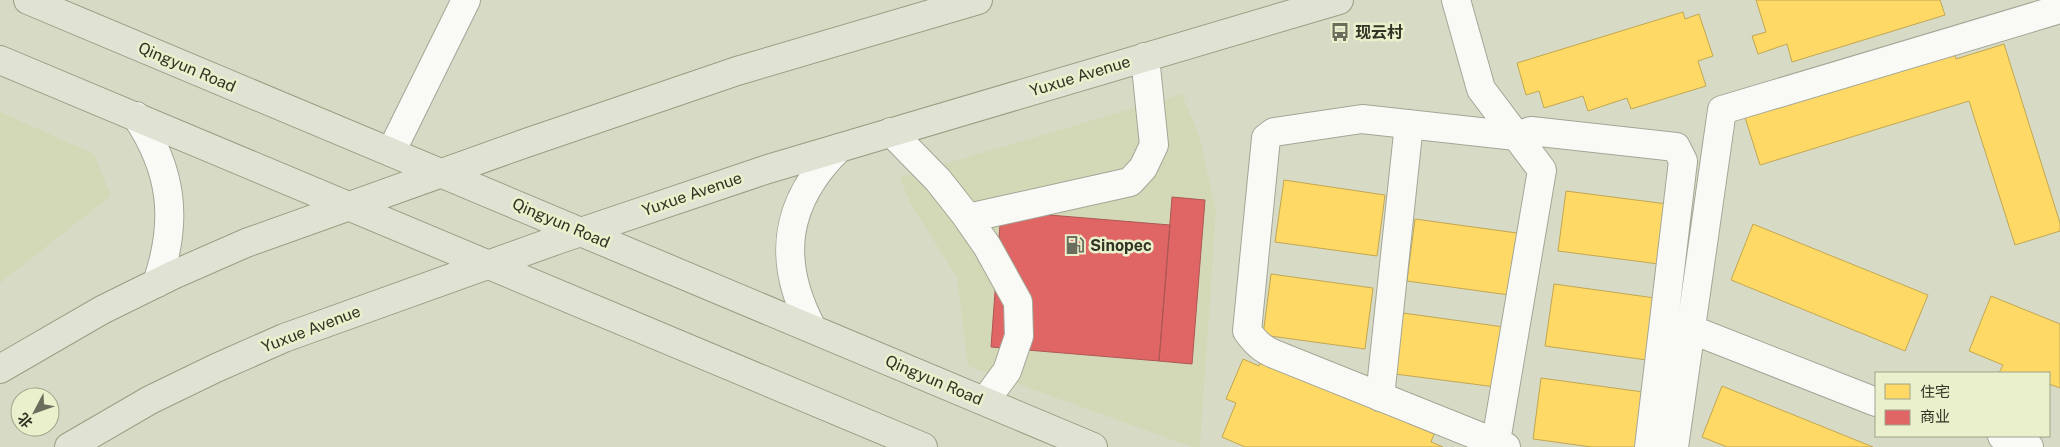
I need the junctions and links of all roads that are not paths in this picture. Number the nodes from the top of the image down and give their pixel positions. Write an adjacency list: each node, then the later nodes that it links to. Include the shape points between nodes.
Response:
1 (28, 0): 15 (main road, Qingyun Road)
2 (466, 0): 15 (street)
3 (978, 0): 16 (main road, via 737,71)
4 (1338, 0): 8 (main road, Yuxue Avenue)
5 (1456, 0): 13 (street, via 1481,89)
6 (2030, 8): 7 (street); 23 (street, via 1722,110)
7 (2060, 9)
8 (1145, 57): 12 (main road, Yuxue Avenue); 18 (street, via 1154,145 1143,168 1130,182)
9 (0, 60): 10 (main road)
10 (136, 116): 17 (main road); 21 (street, via 150,137 167,183 170,208 168,242)
11 (1409, 124): 13 (street); 25 (street); 25 (street, via 1362,119 1274,132 1266,138 1247,331 1264,350)
12 (891, 132): 14 (main road, Yuxue Avenue); 18 (street, via 938,180)
13 (1516, 136): 29 (street, via 1542,170); 33 (street, via 1530,131 1676,147 1684,161)
14 (839, 148): 19 (main road, Yuxue Avenue); 22 (street, via 810,181 793,223 790,267 794,289)
15 (391, 152): 16 (main road, Qingyun Road)
16 (441, 173): 17 (main road); 19 (main road, Qingyun Road)
17 (350, 206): 20 (main road); 21 (main road, via 246,243)
18 (968, 218): 26 (street, via 1018,302 1019,336 1007,371)
19 (582, 232): 20 (main road, Yuxue Avenue); 22 (main road, Qingyun Road)
20 (489, 264): 30 (main road, Yuxue Avenue, via 284,338 150,400); 31 (main road)
21 (157, 283): 24 (main road, via 102,310)
22 (812, 328): 26 (main road, Qingyun Road)
23 (1690, 329): 27 (street); 34 (street)
24 (0, 369)
25 (1380, 397): 29 (street)
26 (985, 401): 32 (main road, Qingyun Road)
27 (1875, 402)
28 (2004, 437): 35 (street)
29 (1499, 446)
30 (68, 447)
31 (923, 447)
32 (1093, 447)
33 (1649, 447)
34 (1674, 447)
35 (2029, 447)

